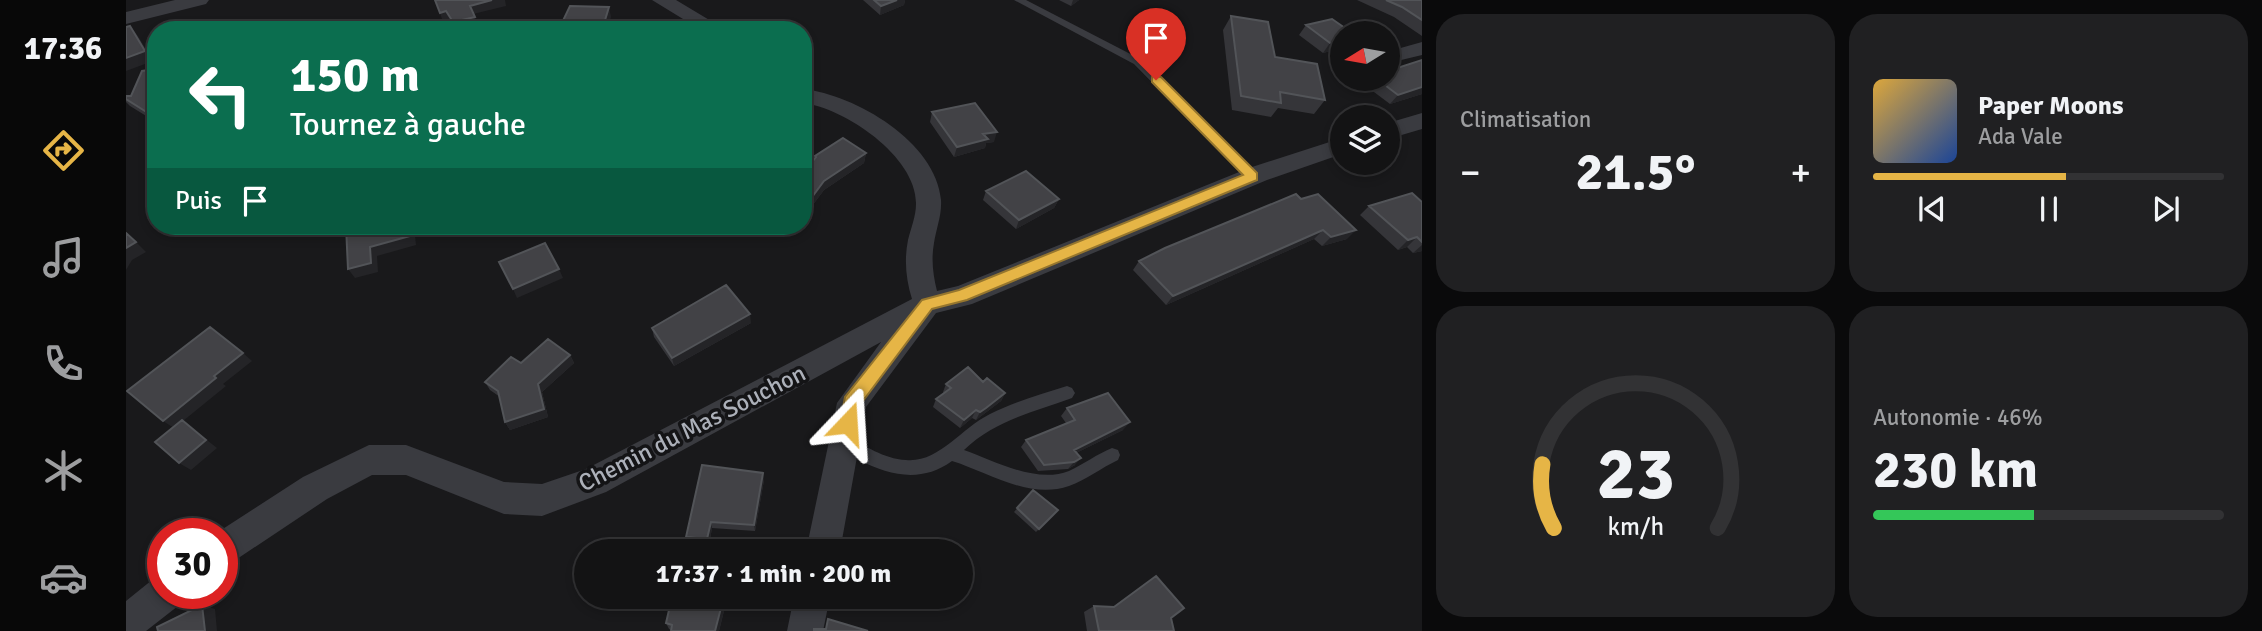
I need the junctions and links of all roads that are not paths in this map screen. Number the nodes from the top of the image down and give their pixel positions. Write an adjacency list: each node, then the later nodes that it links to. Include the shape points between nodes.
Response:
1 (199, 0): 4 (street)
2 (662, 0): 5 (street)
3 (1019, 0): 12 (lane, via 1138,62)
4 (126, 18)
5 (700, 21)
6 (1422, 48): 7 (street)
7 (1400, 54)
8 (812, 98): 13 (street, via 827,100 864,121 907,153 924,176 929,205 919,248)
9 (1422, 121): 10 (street)
10 (1400, 127)
11 (1330, 150): 12 (street, Chemin du Mas Souchon)
12 (1252, 177): 13 (street, Chemin du Mas Souchon, via 962,296)
13 (927, 304): 15 (street, via 852,403); 18 (street, Chemin du Mas Souchon, via 595,481 542,500 504,498 406,460 369,460 315,488)
14 (1067, 393): 16 (lane, via 1026,404 972,433)
15 (845, 444): 16 (lane, via 886,465 918,469); 19 (street)
16 (950, 453): 17 (lane, via 1037,483 1066,480)
17 (1112, 455)
18 (238, 539)
19 (825, 539)
20 (147, 607): 22 (street)
21 (810, 609): 23 (street)
22 (126, 624)
23 (805, 631)

